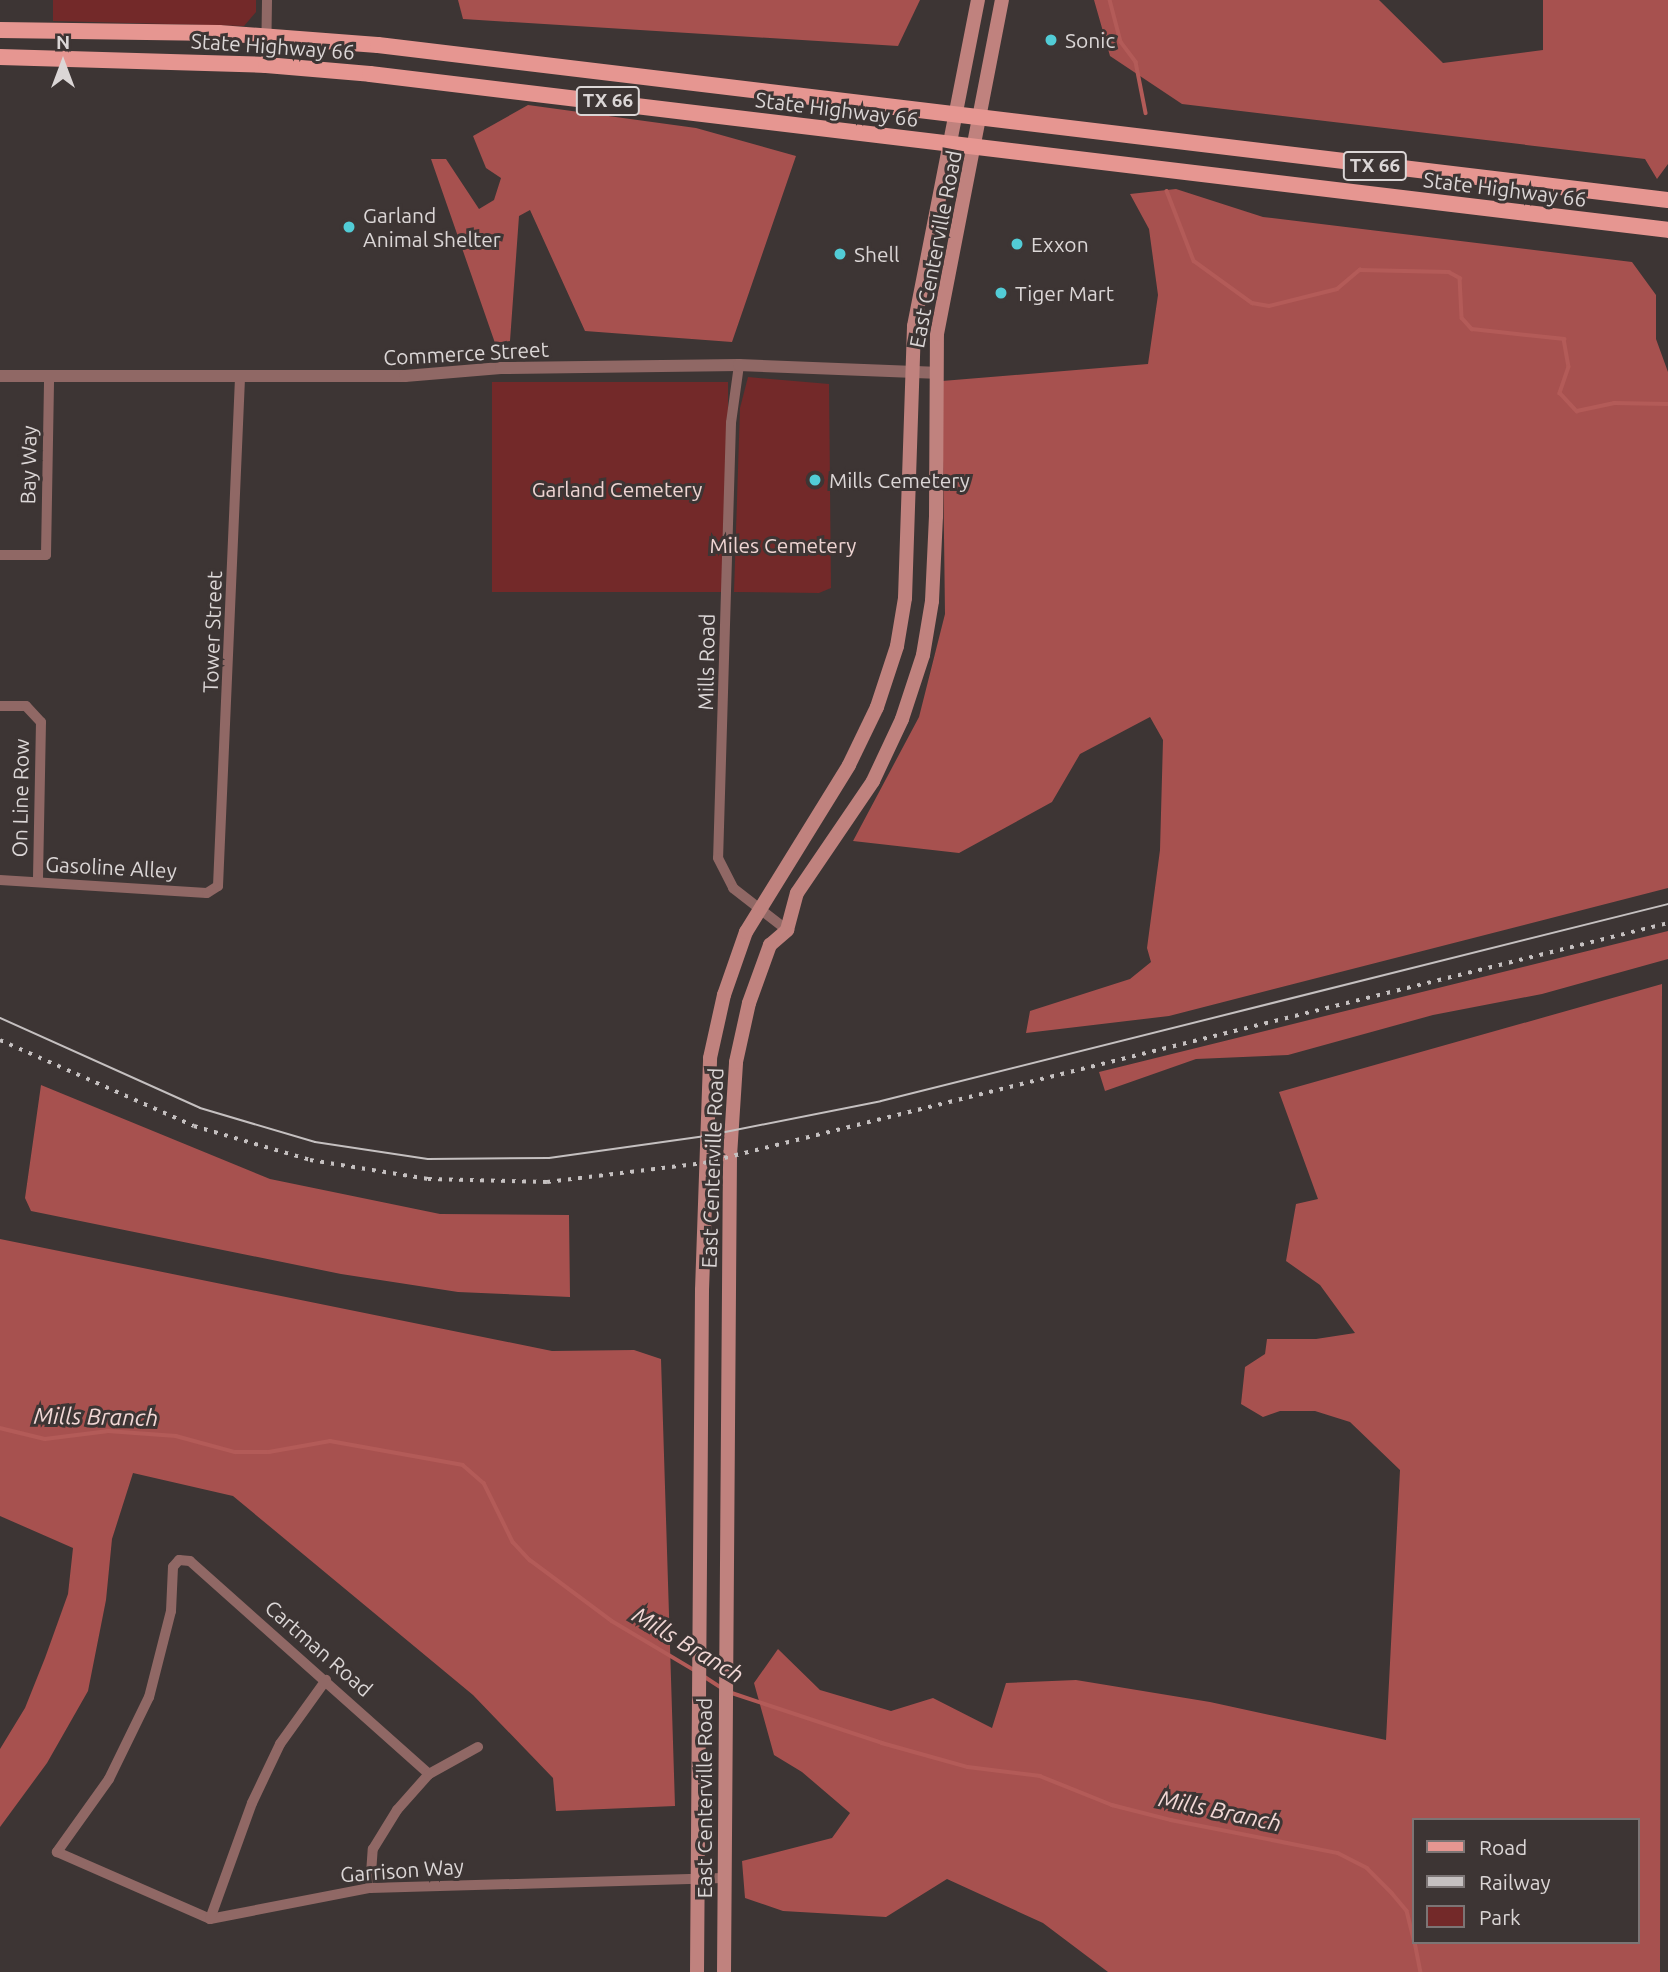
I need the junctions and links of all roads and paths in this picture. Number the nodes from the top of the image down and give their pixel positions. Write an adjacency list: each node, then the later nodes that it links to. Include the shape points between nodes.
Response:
1 (267, 0): 5 (street)
2 (978, 0): 8 (main road, East Centerville Road)
3 (1002, 0): 9 (main road, East Centerville Road)
4 (0, 30): 5 (main road, State Highway 66 / TX 66)
5 (267, 36): 7 (street); 8 (main road, State Highway 66 / TX 66)
6 (0, 57): 7 (main road, State Highway 66 / TX 66)
7 (266, 65): 10 (main road, State Highway 66 / TX 66)
8 (955, 116): 9 (main road, State Highway 66 / TX 66); 10 (main road, East Centerville Road)
9 (981, 119): 11 (main road, East Centerville Road); 12 (main road, State Highway 66 / TX 66)
10 (949, 144): 11 (main road, State Highway 66 / TX 66); 15 (main road, East Centerville Road, via 914,326)
11 (975, 147): 13 (main road, State Highway 66 / TX 66); 16 (main road, East Centerville Road, via 940,309)
12 (1668, 200)
13 (1668, 230)
14 (739, 365): 15 (street, Commerce Street); 19 (street, Commerce Street); 25 (street, Mills Road, via 732,423 718,858 733,888)
15 (912, 372): 16 (street, Commerce Street); 25 (main road, East Centerville Road, via 905,598 897,646 877,707 849,765)
16 (934, 373): 26 (main road, East Centerville Road, via 936,516 932,601 923,655 902,719 873,781 797,893)
17 (0, 376): 18 (street, Commerce Street)
18 (49, 376): 19 (street, Commerce Street); 20 (street, Bay Way, via 46,555)
19 (240, 378): 24 (street, Tower Street)
20 (0, 555)
21 (0, 705): 23 (street, On Line Row, via 26,706 39,715)
22 (0, 880): 23 (street, Gasoline Alley)
23 (38, 882): 24 (street, Gasoline Alley, via 207,893)
24 (218, 886)
25 (759, 908): 26 (street, Mills Road); 28 (main road, East Centerville Road, via 738,954)
26 (787, 930): 27 (main road, East Centerville Road, via 770,945)
27 (743, 1029): 28 (main road); 30 (main road, East Centerville Road, via 731,1130)
28 (715, 1031): 29 (main road, East Centerville Road, via 706,1092)
29 (702, 1290): 30 (main road); 31 (main road, East Centerville Road)
30 (729, 1290): 32 (main road, East Centerville Road)
31 (701, 1500): 32 (main road); 37 (main road, East Centerville Road)
32 (727, 1500): 36 (main road, East Centerville Road)
33 (326, 1680): 35 (street, Cartman Road); 39 (street, via 280,1744 252,1803); 39 (street, Cartman Road, via 190,1561 179,1560 173,1567 171,1611 149,1697 109,1779 57,1852)
34 (478, 1746): 35 (street)
35 (429, 1774): 38 (street, via 397,1810 373,1849)
36 (724, 1878): 37 (street, Garrison Way); 41 (main road, East Centerville Road)
37 (698, 1879): 38 (street, Garrison Way); 40 (main road, East Centerville Road)
38 (370, 1888): 39 (street, Garrison Way)
39 (210, 1919)
40 (697, 1972)
41 (724, 1972)

